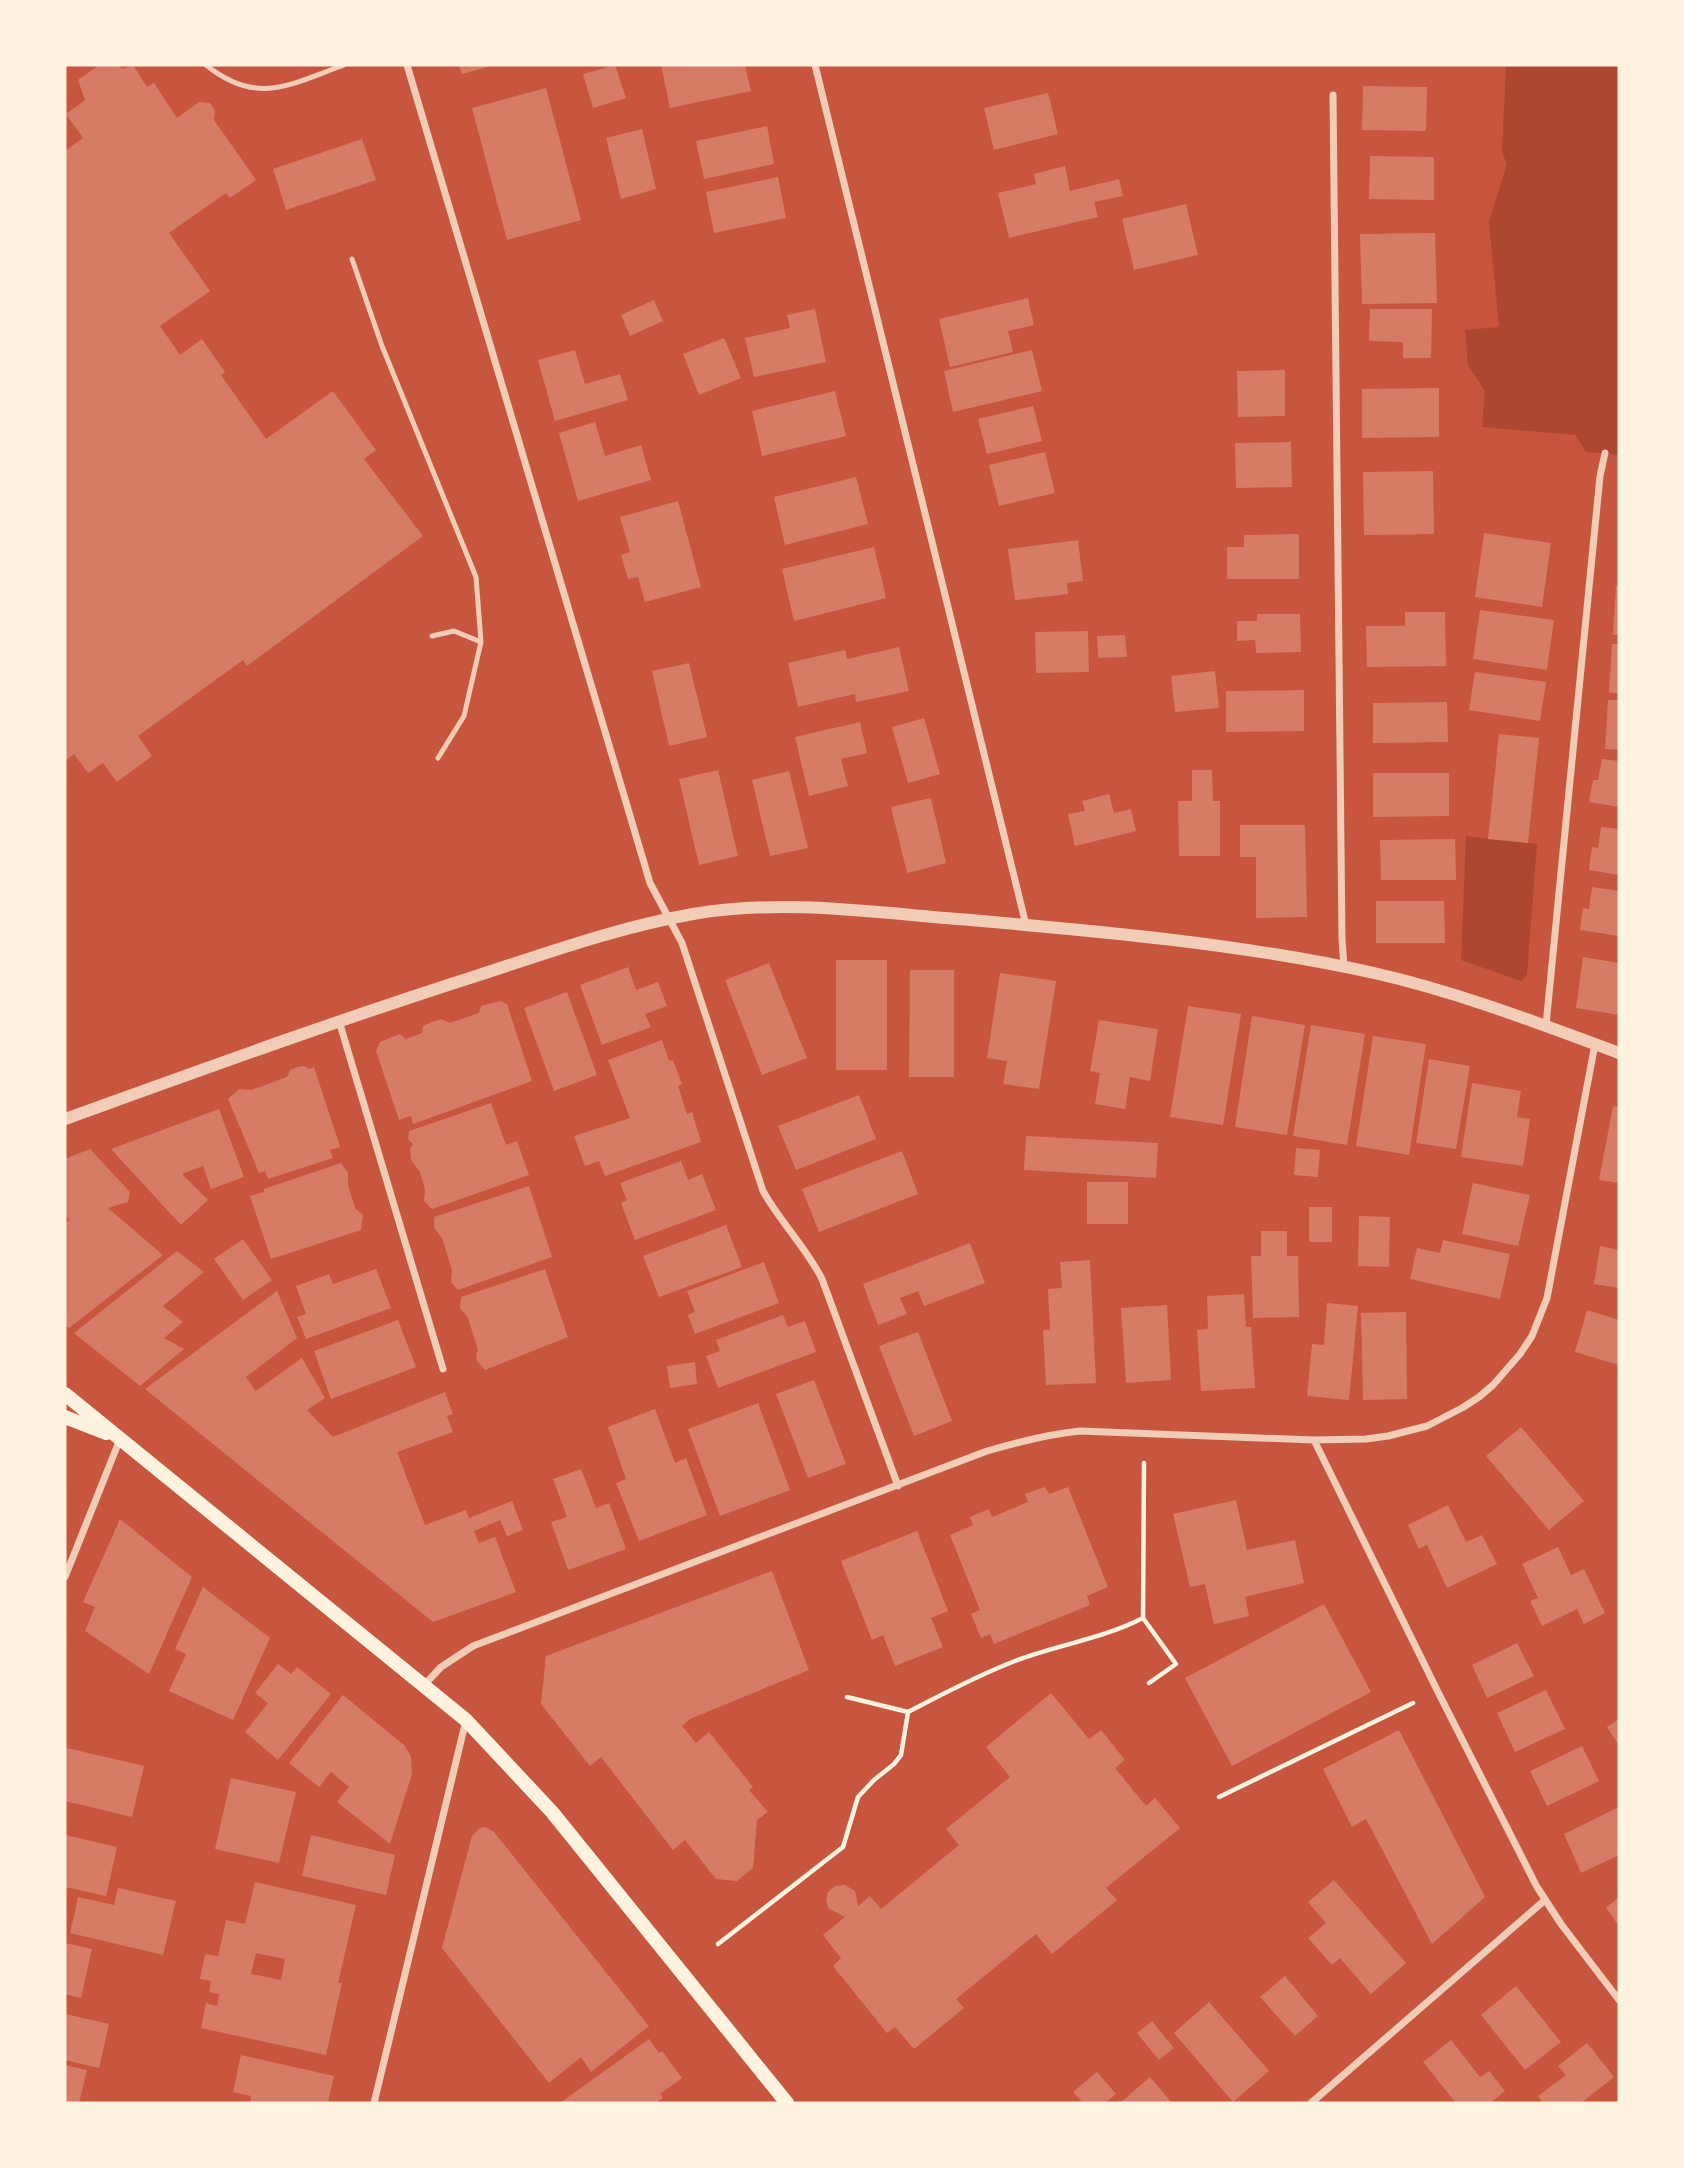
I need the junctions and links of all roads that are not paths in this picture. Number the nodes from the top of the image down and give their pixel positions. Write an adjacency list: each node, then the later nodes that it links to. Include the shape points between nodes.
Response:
1 (206, 65): 2 (lane, via 241,87 261,89)
2 (344, 65)
3 (407, 65): 11 (street, via 650,883)
4 (815, 65): 12 (street)
5 (1333, 95): 13 (street)
6 (352, 259): 9 (lane, via 382,346 476,578)
7 (1605, 453): 15 (street)
8 (432, 636): 9 (lane, via 454,631)
9 (481, 642): 10 (lane, via 464,716)
10 (438, 758)
11 (668, 919): 12 (street, via 738,908 806,907); 14 (street); 24 (street, via 682,943 757,1175 771,1205 822,1279)
12 (1026, 925): 13 (street, via 1165,939)
13 (1344, 967): 15 (street, via 1465,998)
14 (338, 1020): 18 (street); 19 (street)
15 (1546, 1026): 16 (street)
16 (1595, 1044): 17 (street); 23 (street, via 1553,1276 1540,1318 1520,1354 1493,1385 1444,1419 1388,1436)
17 (1619, 1053)
18 (65, 1119)
19 (443, 1369)
20 (65, 1394): 22 (main road)
21 (65, 1417): 22 (main road)
22 (120, 1438): 25 (street); 26 (main road)
23 (1314, 1440): 24 (street, via 1060,1433 987,1451); 28 (street)
24 (898, 1486): 26 (street, via 473,1646 441,1667)
25 (65, 1577)
26 (425, 1685): 27 (main road)
27 (466, 1720): 30 (street); 31 (main road, via 552,1812)
28 (1545, 1900): 29 (street); 32 (street)
29 (1619, 2000)
30 (374, 2103)
31 (788, 2103)
32 (1311, 2103)

